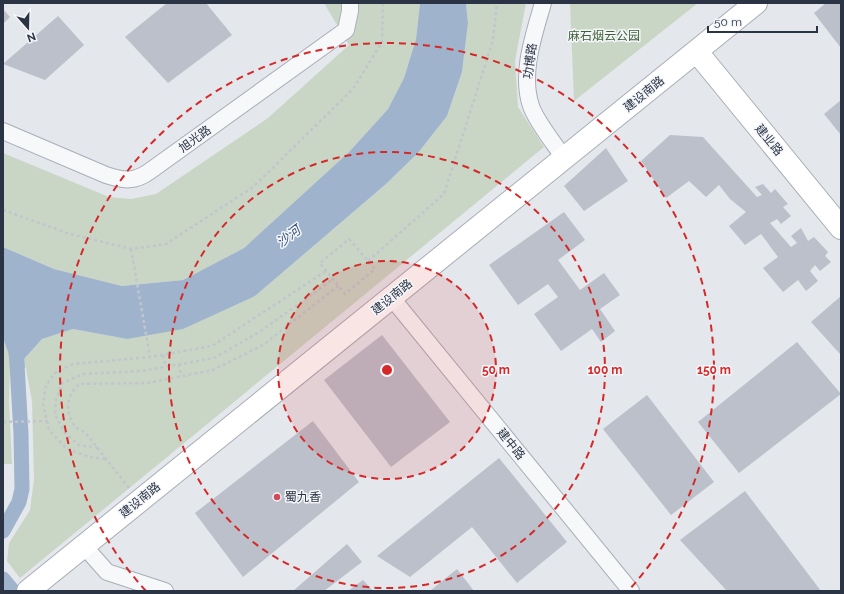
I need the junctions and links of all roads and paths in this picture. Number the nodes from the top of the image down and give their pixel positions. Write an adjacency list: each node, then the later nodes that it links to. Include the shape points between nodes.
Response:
1 (350, 3): 7 (street, 旭光路, via 346,30 137,179 128,180 112,176)
2 (383, 3): 11 (path, via 382,42 353,89 254,187 166,244)
3 (498, 3): 12 (path, via 493,40 444,194)
4 (543, 3): 8 (street, 功博路, via 534,34 526,82 531,108)
5 (756, 3): 6 (street, 建设南路)
6 (697, 52): 8 (street, 建设南路); 10 (street, 建业路)
7 (3, 130)
8 (564, 158): 16 (street, 建设南路)
9 (3, 210): 11 (path, via 67,233)
10 (841, 228)
11 (131, 249): 18 (path)
12 (368, 261): 13 (path, via 349,239 320,263); 15 (path, via 375,269 345,294)
13 (326, 271): 14 (path); 17 (path, via 212,346)
14 (333, 279): 15 (path); 19 (path, via 255,335 214,358)
15 (338, 286): 21 (path, via 263,344 214,370)
16 (391, 297): 26 (street, 建设南路); 30 (street, 建中路)
17 (163, 355): 18 (path); 20 (path)
18 (150, 357): 22 (path, via 73,364 55,373 46,386 42,405)
19 (179, 364): 20 (path); 21 (path)
20 (166, 367): 24 (path, via 83,374 62,383 56,400 55,415 65,433 79,446)
21 (181, 376): 24 (path, via 148,383 80,384 71,394 67,410 72,422 85,432)
22 (47, 421): 23 (path); 25 (path, via 50,430 67,449 90,457)
23 (3, 422)
24 (98, 448): 25 (path)
25 (106, 459): 26 (path)
26 (139, 501): 27 (street, 建设南路)
27 (84, 546): 28 (street, 建设南路); 29 (street, via 107,572)
28 (36, 588)
29 (165, 591)
30 (631, 591)

